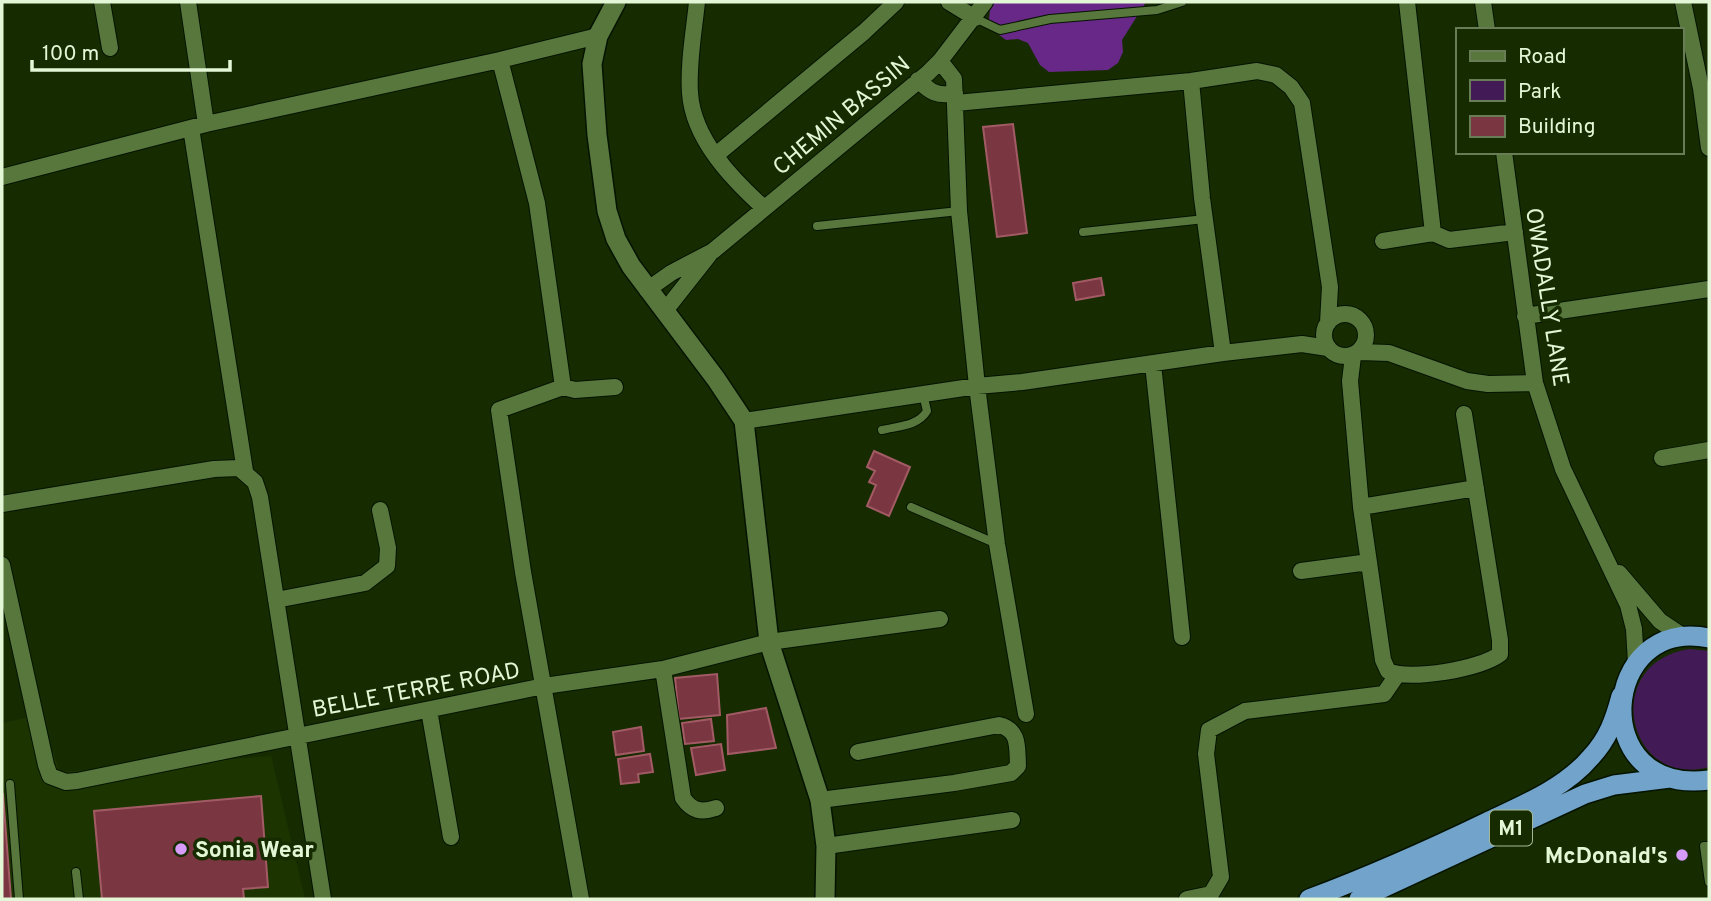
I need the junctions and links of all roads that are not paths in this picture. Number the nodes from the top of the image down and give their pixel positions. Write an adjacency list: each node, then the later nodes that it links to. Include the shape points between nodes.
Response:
1 (102, 2): 15 (street)
2 (188, 2): 21 (street)
3 (616, 2): 14 (street)
4 (697, 2): 25 (street, via 690,93 697,124)
5 (896, 2): 25 (street)
6 (949, 2): 12 (street)
7 (985, 2): 12 (street, CHEMIN BASSIN)
8 (1182, 2): 12 (lane, via 1157,10 1049,19 1000,30)
9 (1407, 2): 33 (street)
10 (1483, 2): 13 (street)
11 (1683, 2): 22 (street)
12 (975, 18): 17 (street, CHEMIN BASSIN)
13 (1487, 28)
14 (597, 36): 16 (street); 38 (street, via 592,64 594,101 607,211 616,239)
15 (110, 48)
16 (500, 60): 21 (street); 52 (street, via 537,203)
17 (940, 61): 18 (street, CHEMIN BASSIN); 20 (street, via 954,79)
18 (918, 80): 20 (street, via 937,95); 27 (street, CHEMIN BASSIN)
19 (1191, 81): 20 (street); 29 (street); 36 (street, via 1257,71 1276,75 1291,87 1301,103)
20 (956, 98): 28 (street)
21 (198, 126): 26 (street); 60 (street)
22 (1708, 126): 23 (street)
23 (1709, 148)
24 (1504, 154): 32 (street, OWADALLY LANE)
25 (716, 155): 27 (street)
26 (2, 177)
27 (764, 208): 35 (street, CHEMIN BASSIN)
28 (959, 211): 30 (lane); 51 (street)
29 (1205, 219): 31 (lane); 45 (street)
30 (817, 226)
31 (1083, 232)
32 (1515, 232): 33 (street, via 1449,240); 40 (street, OWADALLY LANE)
33 (1433, 233): 34 (street)
34 (1383, 241)
35 (713, 251): 38 (street); 39 (street)
36 (1330, 287): 41 (street); 42 (street)
37 (1709, 289): 40 (street)
38 (647, 290): 39 (street)
39 (664, 312): 56 (street)
40 (1525, 316): 50 (street, OWADALLY LANE)
41 (1360, 321): 42 (street, via 1347,314); 46 (street); 47 (street, via 1367,337)
42 (1326, 326): 43 (street); 44 (street, via 1324,339)
43 (1301, 344): 44 (street); 45 (street)
44 (1331, 351): 47 (street, via 1341,356); 49 (street)
45 (1223, 352): 48 (street)
46 (1389, 353): 47 (street); 50 (street, via 1467,381)
47 (1356, 354): 49 (street)
48 (1153, 364): 51 (street); 73 (street)
49 (1350, 381): 64 (street)
50 (1535, 383): 67 (street, OWADALLY LANE, via 1563,468)
51 (977, 386): 54 (street); 66 (street)
52 (563, 387): 53 (street); 80 (street, via 499,410)
53 (615, 387)
54 (923, 394): 56 (street); 57 (lane, via 927,411 922,419)
55 (1464, 414): 61 (street)
56 (744, 421): 76 (street)
57 (882, 430)
58 (1709, 450): 59 (street)
59 (1662, 458)
60 (245, 471): 62 (street, via 214,469); 71 (street, via 260,497)
61 (1476, 488): 64 (street); 79 (street, via 1500,654 1489,662)
62 (2, 504)
63 (911, 507): 66 (lane)
64 (1361, 507): 68 (street)
65 (380, 510): 71 (street, via 387,566 365,583)
66 (997, 544): 83 (street)
67 (1608, 561): 74 (street, via 1660,621); 77 (street, via 1628,605)
68 (1369, 562): 70 (street); 79 (street, via 1383,660 1388,671)
69 (2, 565): 84 (street, BELLE TERRE ROAD, via 50,776 78,781)
70 (1301, 570)
71 (276, 600): 84 (street)
72 (940, 619): 76 (street, BELLE TERRE ROAD)
73 (1182, 637)
74 (1684, 637): 75 (highway, M1); 77 (highway, M1, via 1653,648)
75 (1709, 638)
76 (769, 642): 78 (street, BELLE TERRE ROAD); 89 (street)
77 (1636, 663): 81 (highway, M1)
78 (663, 669): 80 (street, BELLE TERRE ROAD); 90 (street, via 683,798 703,812)
79 (1398, 675): 102 (street, via 1384,694 1245,711 1209,730 1206,754 1221,877 1211,894)
80 (544, 687): 82 (street, BELLE TERRE ROAD); 100 (street)
81 (1621, 695): 86 (highway, M1, via 1620,716 1636,755); 103 (highway, M1, via 1609,735 1570,777 1441,844)
82 (429, 709): 84 (street, BELLE TERRE ROAD); 92 (street)
83 (1026, 714)
84 (297, 736): 99 (street)
85 (858, 752): 89 (street, via 999,725 1010,727 1015,734 1018,765 1011,773)
86 (1670, 778): 87 (highway, M1); 104 (highway, M1, via 1614,785 1586,794)
87 (1705, 781)
88 (10, 784): 97 (lane)
89 (820, 800): 94 (street)
90 (716, 808)
91 (1012, 820): 94 (street)
92 (451, 837)
93 (1709, 845): 96 (lane, via 1704,846)
94 (826, 846): 101 (street)
95 (76, 872): 98 (lane)
96 (1709, 882)
97 (19, 899)
98 (79, 899)
99 (323, 899)
100 (581, 899)
101 (825, 899)
102 (1187, 899)
103 (1309, 899)
104 (1359, 899)

